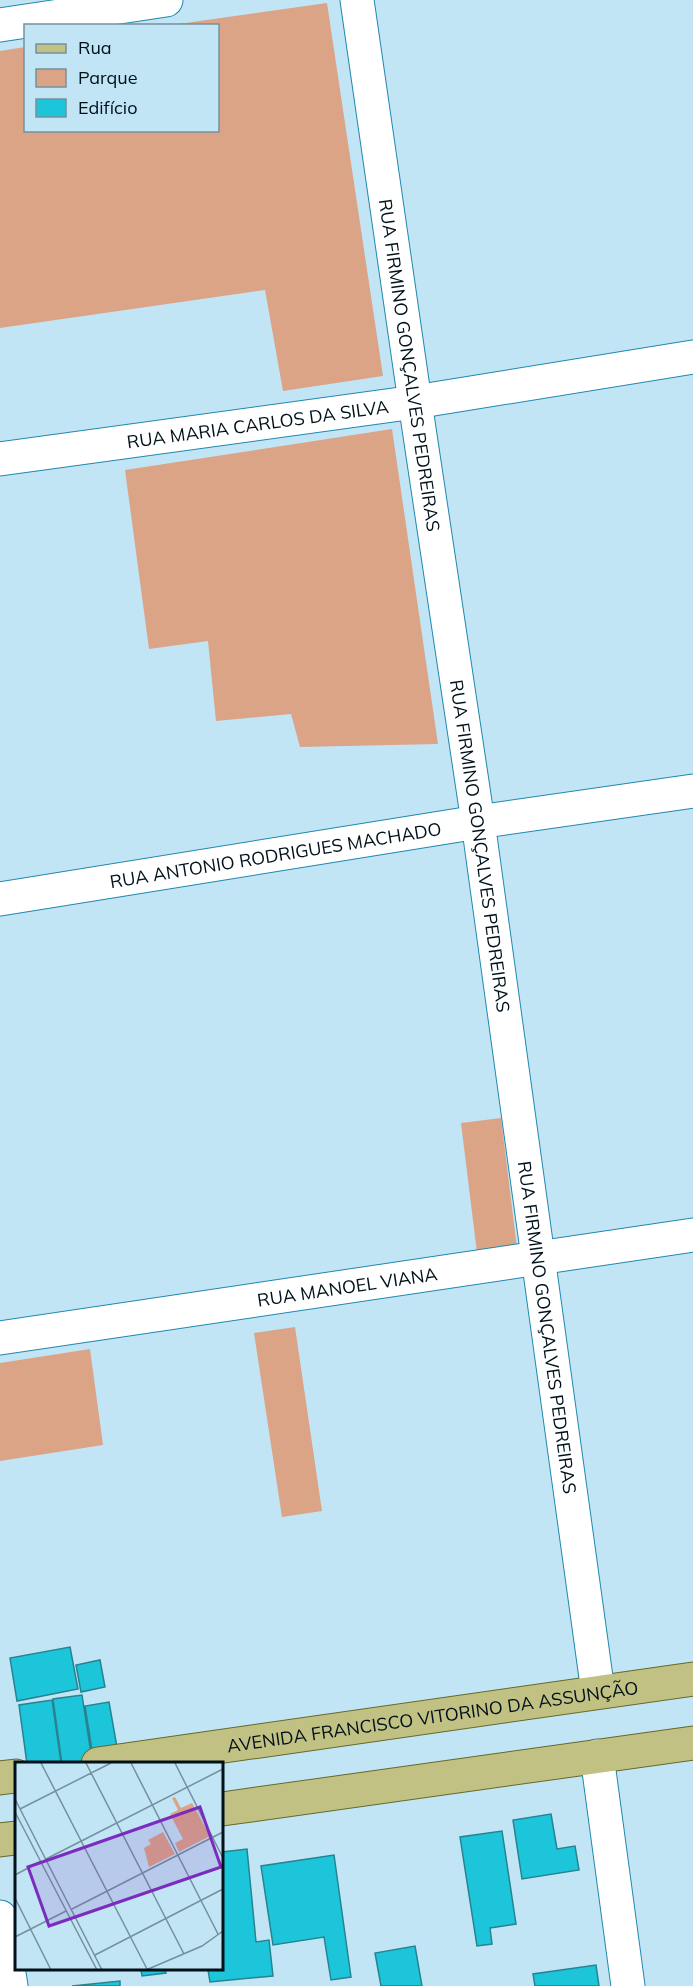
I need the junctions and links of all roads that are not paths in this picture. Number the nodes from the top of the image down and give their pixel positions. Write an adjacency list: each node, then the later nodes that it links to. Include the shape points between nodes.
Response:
1 (166, 0): 3 (street)
2 (357, 0): 5 (street, RUA FIRMINO GONÇALVES PEDREIRAS)
3 (0, 25)
4 (693, 357): 5 (street, RUA MARIA CARLOS DA SILVA)
5 (414, 402): 6 (street, RUA MARIA CARLOS DA SILVA); 8 (street, RUA FIRMINO GONÇALVES PEDREIRAS)
6 (0, 459)
7 (693, 791): 8 (street, RUA ANTONIO RODRIGUES MACHADO)
8 (478, 822): 9 (street, RUA ANTONIO RODRIGUES MACHADO); 11 (street, RUA FIRMINO GONÇALVES PEDREIRAS)
9 (0, 899)
10 (693, 1235): 11 (street, RUA MANOEL VIANA)
11 (537, 1257): 12 (street, RUA MANOEL VIANA); 14 (street, RUA FIRMINO GONÇALVES PEDREIRAS)
12 (0, 1338)
13 (693, 1679): 14 (main road, AVENIDA FRANCISCO VITORINO DA ASSUNÇÃO)
14 (598, 1692): 17 (main road, AVENIDA FRANCISCO VITORINO DA ASSUNÇÃO)
15 (693, 1743): 16 (main road)
16 (597, 1756): 20 (main road); 25 (street)
17 (113, 1762)
18 (15, 1776): 19 (main road)
19 (0, 1778)
20 (224, 1809)
21 (15, 1838): 22 (main road)
22 (0, 1840)
23 (0, 1917): 24 (street)
24 (11, 1986)
25 (628, 1986)

